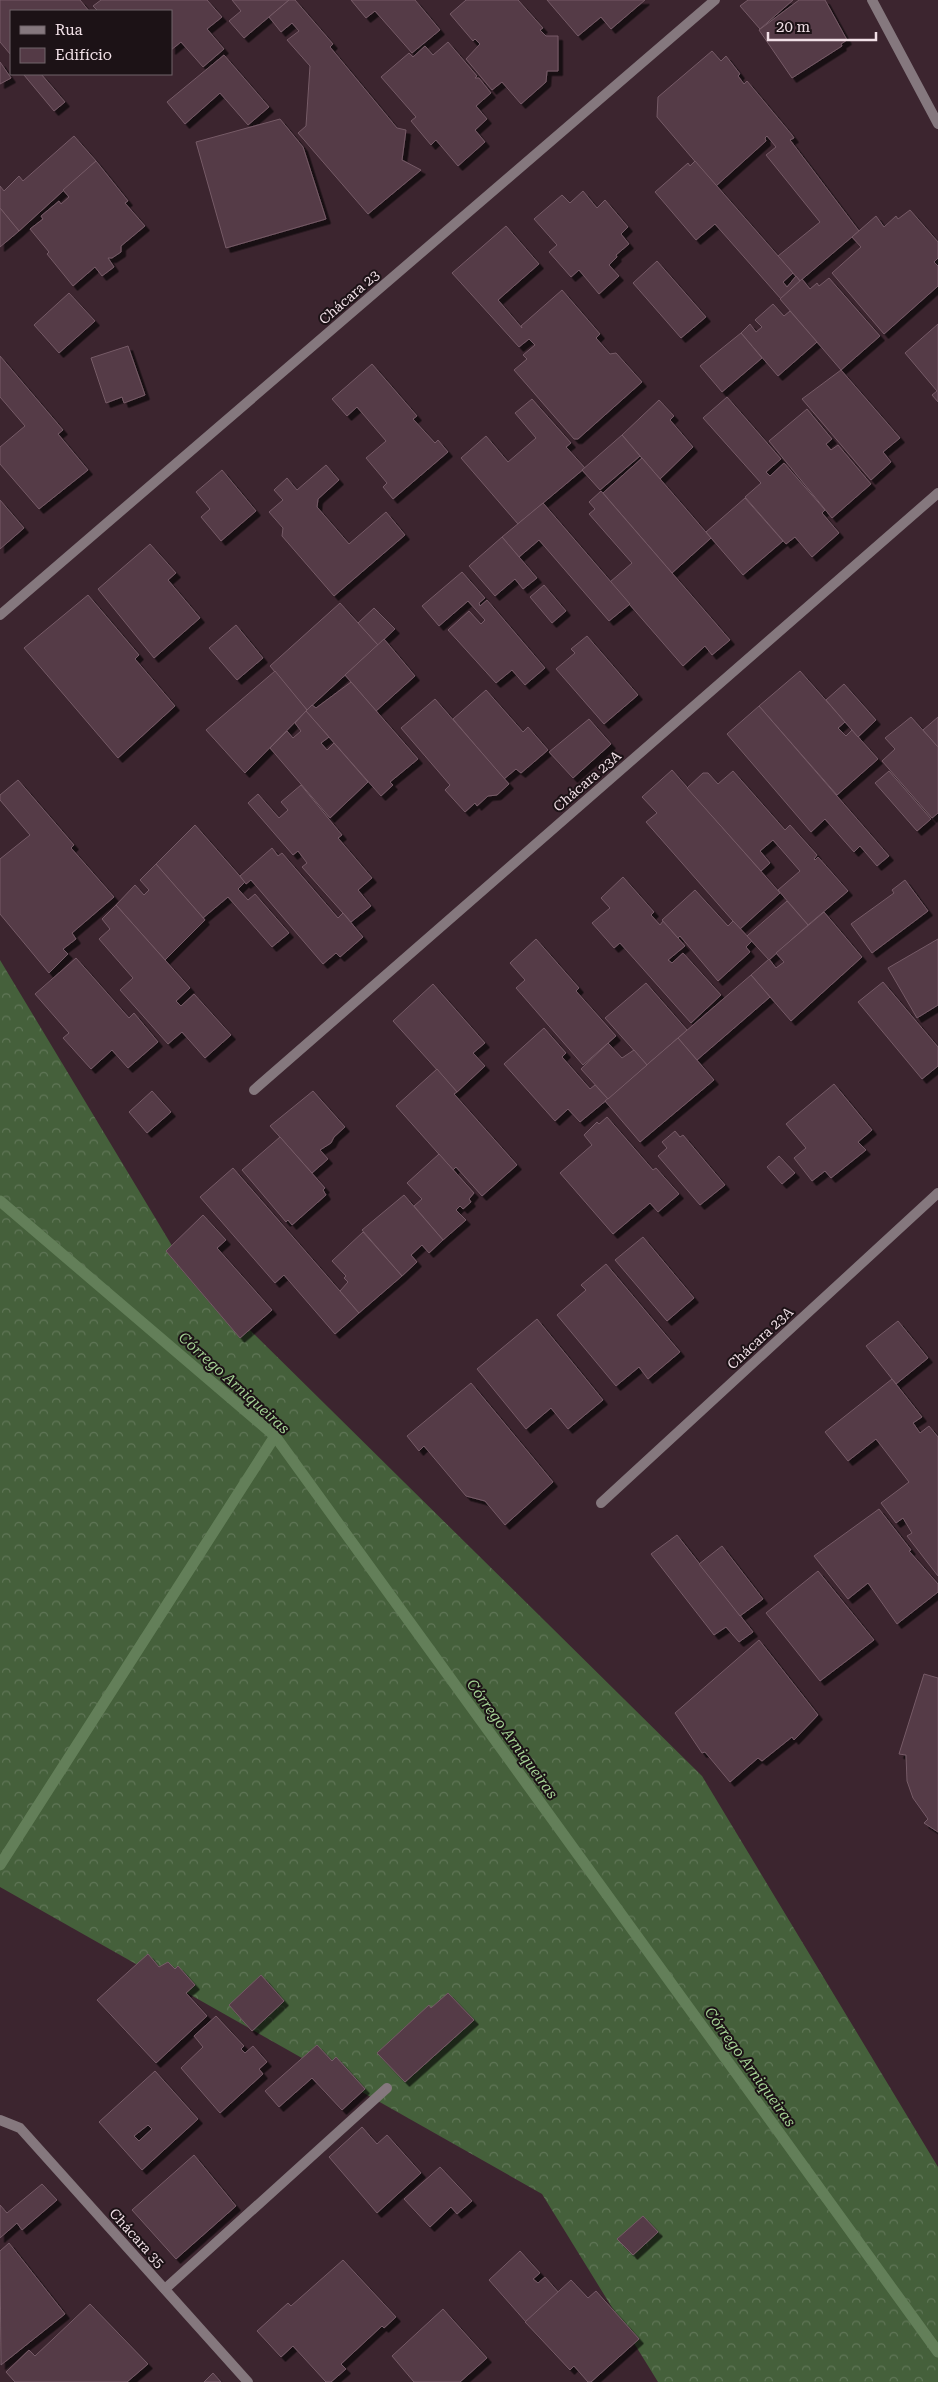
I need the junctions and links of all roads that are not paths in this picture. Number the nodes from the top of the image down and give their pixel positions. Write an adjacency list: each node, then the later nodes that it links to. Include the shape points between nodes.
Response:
1 (716, 0): 5 (street, Chácara 23)
2 (872, 0): 3 (street)
3 (938, 124)
4 (938, 493): 6 (street, Chácara 23A)
5 (0, 616)
6 (254, 1090)
7 (938, 1193): 8 (street, Chácara 23A)
8 (601, 1503)
9 (387, 2088): 11 (street)
10 (0, 2120): 11 (street, Chácara 35, via 20,2128)
11 (164, 2289): 12 (street, Chácara 35)
12 (248, 2382)

